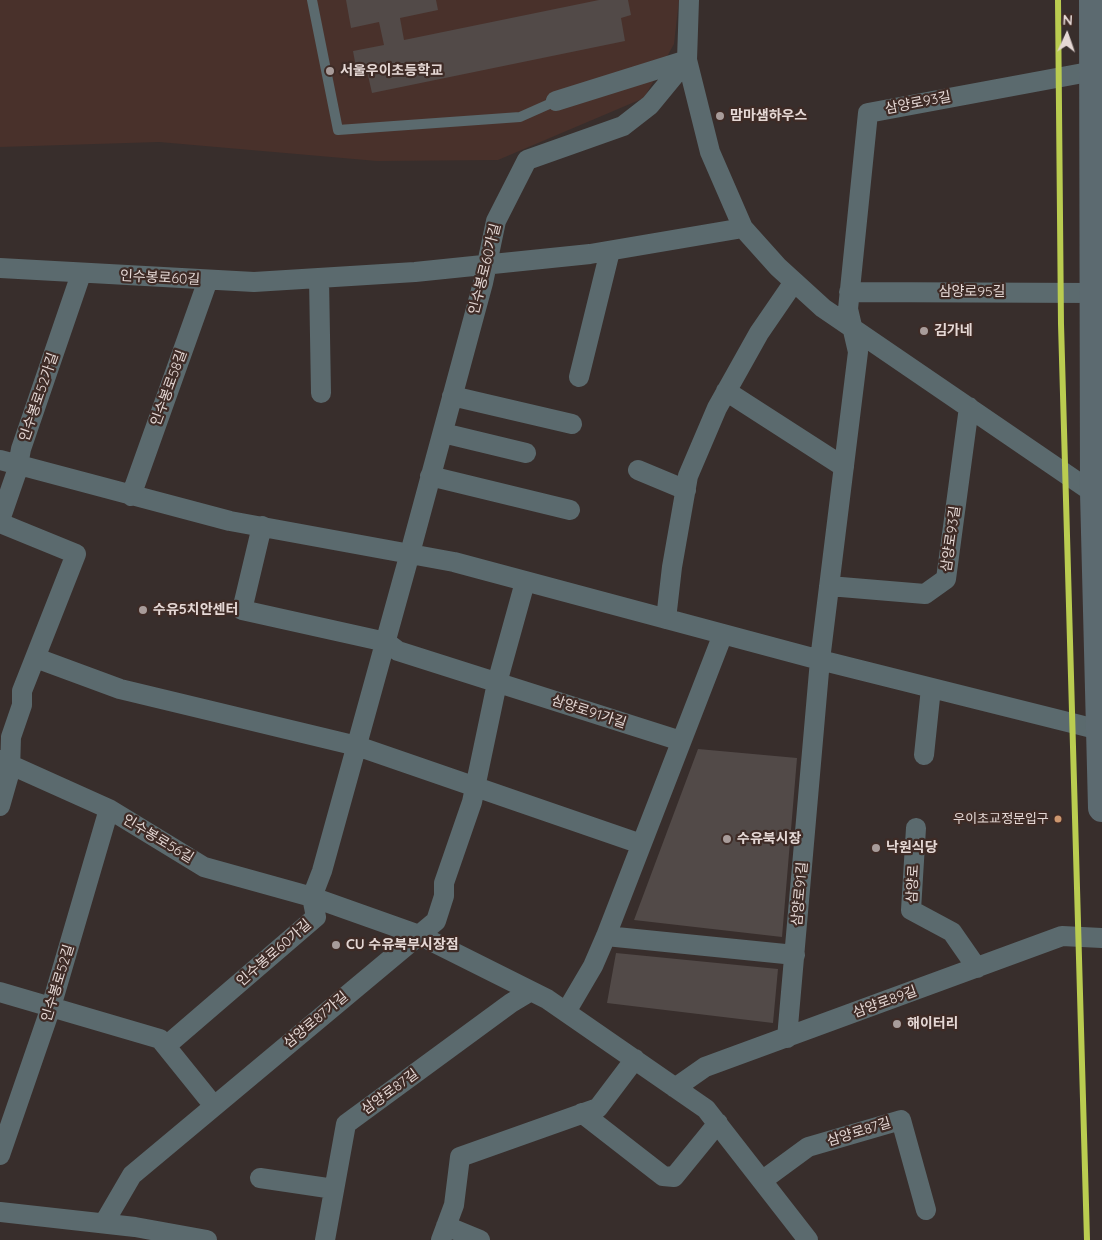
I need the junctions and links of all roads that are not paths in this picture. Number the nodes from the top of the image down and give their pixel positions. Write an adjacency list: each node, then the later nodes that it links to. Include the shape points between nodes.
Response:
1 (312, 0): 6 (lane, via 338,130 520,117)
2 (689, 0): 4 (street)
3 (1093, 0): 5 (main road)
4 (687, 60): 6 (street); 8 (street, via 710,152); 10 (street, 인수봉로60가길, via 650,105 622,126 527,160 496,220)
5 (1094, 71): 7 (main road); 16 (street, 삼양로93길, via 868,113)
6 (556, 101)
7 (1098, 174): 17 (main road)
8 (743, 228): 9 (street, 인수봉로60길); 15 (street)
9 (610, 251): 10 (street, 인수봉로60길); 19 (street)
10 (485, 265): 13 (street, 인수봉로60길); 22 (street, 인수봉로60가길)
11 (0, 268): 12 (street, 인수봉로60길)
12 (81, 274): 14 (street, 인수봉로60길); 27 (street, 인수봉로52가길, via 21,449)
13 (319, 278): 14 (street, 인수봉로60길, via 254,282); 21 (street)
14 (208, 280): 32 (street, 인수봉로58길)
15 (794, 282): 18 (street, via 823,308); 20 (street, via 759,333)
16 (849, 292): 17 (street, 삼양로95길); 18 (street, 삼양로93길, via 848,309)
17 (1095, 293): 33 (main road)
18 (854, 329): 23 (street); 28 (street, 삼양로93길, via 858,352)
19 (579, 377)
20 (726, 391): 28 (street); 31 (street, via 688,476)
21 (320, 394)
22 (452, 396): 24 (street); 25 (street, 인수봉로60가길)
23 (969, 407): 33 (street); 39 (street, 삼양로93길, via 946,579 925,594)
24 (572, 424)
25 (442, 433): 26 (street); 30 (street, 인수봉로60가길)
26 (526, 453)
27 (9, 462): 32 (street); 35 (street, 인수봉로52가길)
28 (844, 467): 39 (street, 삼양로93길)
29 (638, 470): 31 (street)
30 (430, 476): 34 (street); 37 (street, 인수봉로60가길)
31 (686, 490): 40 (street)
32 (131, 496): 36 (street)
33 (1099, 496): 47 (main road)
34 (570, 510)
35 (0, 521): 43 (street, via 76,554)
36 (262, 526): 37 (street); 42 (street, via 242,610)
37 (410, 553): 38 (street); 42 (street, 인수봉로60가길)
38 (525, 582): 40 (street); 45 (street)
39 (829, 586): 44 (street, 삼양로93길)
40 (666, 619): 41 (street)
41 (723, 634): 44 (street); 48 (street)
42 (386, 642): 45 (street, via 398,651); 49 (street, 인수봉로60가길)
43 (36, 658): 49 (street, via 120,689); 51 (street, via 22,691 22,705)
44 (820, 660): 46 (street); 62 (street, 삼양로91길)
45 (497, 683): 48 (street, 삼양로91가길); 52 (street)
46 (931, 688): 47 (street); 50 (street)
47 (1100, 730): 54 (main road)
48 (681, 741): 57 (street)
49 (356, 746): 52 (street); 58 (street, 인수봉로60가길)
50 (924, 755)
51 (5, 762): 53 (street); 55 (street, 인수봉로56길)
52 (475, 786): 57 (street); 59 (street, via 444,882 444,896 436,921)
53 (0, 806)
54 (1102, 808)
55 (109, 809): 58 (street, 인수봉로56길, via 204,867); 66 (street, 인수봉로52길)
56 (916, 828): 63 (street, 삼양로, via 911,910 952,932)
57 (642, 844): 60 (street)
58 (312, 897): 59 (street); 69 (street, 인수봉로60가길, via 316,917)
59 (419, 935): 64 (street); 72 (street, 삼양로87가길)
60 (606, 936): 62 (street); 67 (street)
61 (1102, 938): 63 (street, 삼양로89길, via 1062,936)
62 (795, 955): 68 (street, 삼양로91길)
63 (977, 968): 68 (street, 삼양로89길)
64 (531, 991): 67 (street); 78 (street, 삼양로87길, via 346,1124)
65 (0, 992): 66 (street)
66 (51, 1007): 69 (street, via 160,1039); 75 (street, 인수봉로52길)
67 (566, 1012): 70 (street)
68 (787, 1038): 71 (street, 삼양로89길, via 705,1067)
69 (166, 1046): 72 (street)
70 (635, 1059): 71 (street); 73 (street, via 598,1108)
71 (675, 1088): 74 (street, via 706,1109)
72 (214, 1106): 81 (street, 삼양로87가길, via 132,1175)
73 (582, 1113): 74 (street, via 663,1176 674,1177); 82 (street, via 460,1157 454,1205)
74 (718, 1123): 77 (street)
75 (0, 1155)
76 (260, 1178): 78 (street)
77 (763, 1180): 79 (street, 삼양로87길, via 808,1147 901,1120); 86 (street)
78 (334, 1189): 84 (street, 삼양로87길)
79 (926, 1210)
80 (0, 1212): 81 (street)
81 (104, 1224): 83 (street)
82 (444, 1233): 85 (street)
83 (206, 1240)
84 (325, 1240)
85 (480, 1240)
86 (808, 1240)

